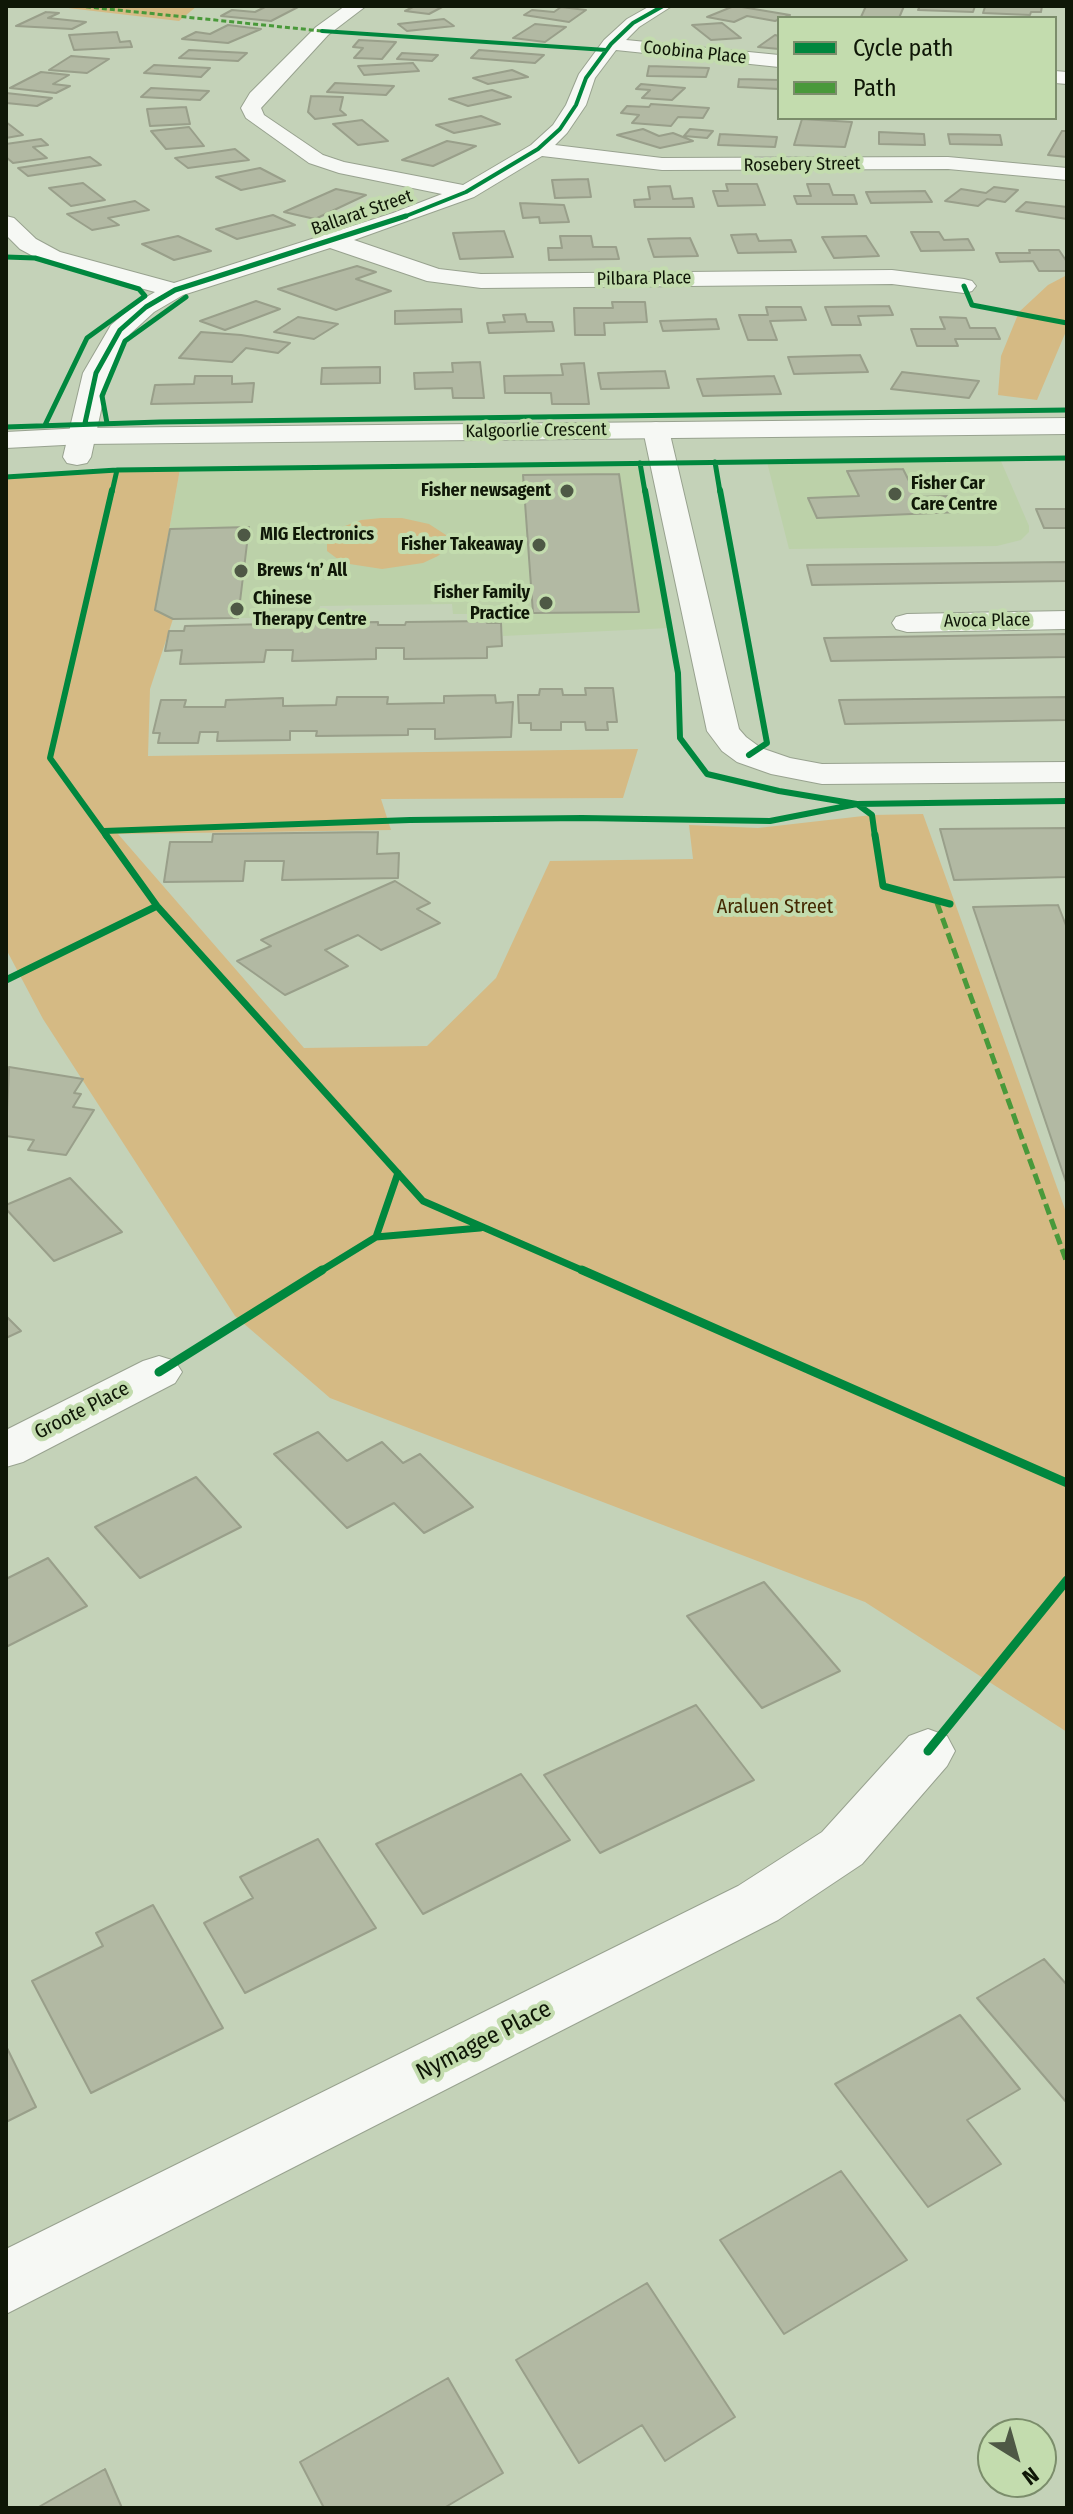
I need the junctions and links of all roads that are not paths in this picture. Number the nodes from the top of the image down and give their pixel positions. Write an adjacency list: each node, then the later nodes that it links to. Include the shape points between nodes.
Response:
1 (357, 6): 7 (street, via 322,31 257,97 251,108 256,118 316,159)
2 (663, 6): 3 (street, Ballarat Street)
3 (611, 44): 4 (street, Coobina Place); 5 (street, Ballarat Street, via 560,129)
4 (777, 61)
5 (538, 149): 6 (street, Rosebery Street, via 662,164 948,163); 7 (street, Ballarat Street)
6 (1067, 174)
7 (466, 192): 9 (street, Ballarat Street)
8 (6, 223): 10 (street)
9 (330, 241): 11 (street, Pilbara Place, via 435,276 481,281 892,277); 12 (street, Ballarat Street)
10 (17, 246): 12 (street)
11 (964, 286)
12 (175, 290): 17 (street, Ballarat Street, via 120,330 96,373)
13 (1067, 426): 14 (street, Kalgoorlie Crescent)
14 (658, 439): 16 (street, Kalgoorlie Crescent); 17 (street, Kalgoorlie Crescent); 21 (street, via 723,731 734,744 783,767 822,774)
15 (6, 440): 17 (street, Kalgoorlie Crescent)
16 (1067, 442)
17 (80, 446): 18 (street, Kalgoorlie Crescent)
18 (6, 460)
19 (1067, 620): 20 (street, Avoca Place)
20 (907, 623)
21 (1067, 772)
22 (159, 1372): 23 (street, Groote Place)
23 (6, 1450)
24 (928, 1751): 25 (street, Nymagee Place, via 842,1848 758,1903)
25 (6, 2283)

